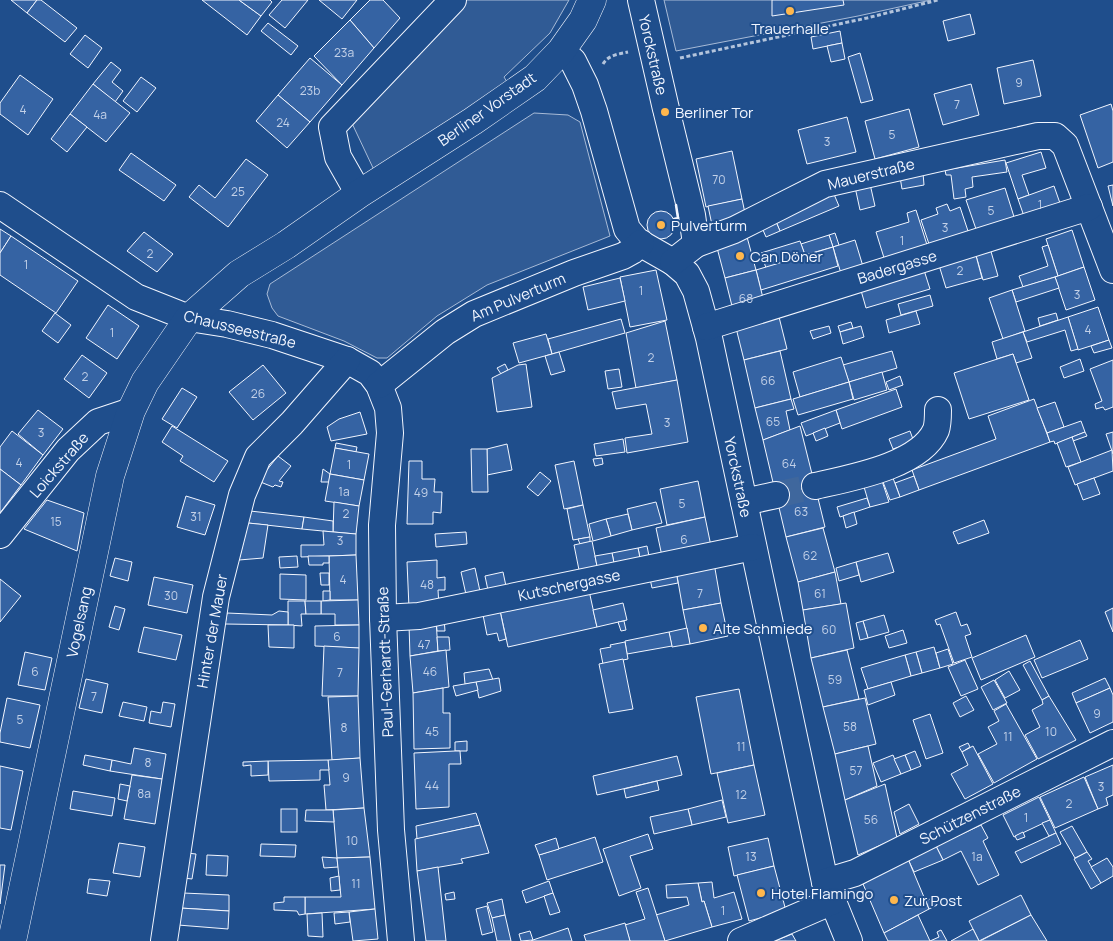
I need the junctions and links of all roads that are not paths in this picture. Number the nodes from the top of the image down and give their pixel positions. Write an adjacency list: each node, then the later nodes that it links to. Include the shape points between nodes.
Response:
1 (453, 0): 5 (street, via 332,126 338,156)
2 (592, 0): 4 (main road, Berliner Vorstadt, via 583,20)
3 (641, 0): 9 (street, Yorckstraße)
4 (561, 51): 5 (main road, Berliner Vorstadt, via 535,78); 8 (street, Yorckstraße, via 573,61 585,85 627,229)
5 (359, 194): 12 (main road, Berliner Vorstadt, via 239,274)
6 (0, 205): 12 (street, Chausseestraße, via 136,297)
7 (1099, 214): 9 (street, Mauerstraße, via 1065,145 1055,136 1038,136 825,184 734,230); 11 (street); 13 (street, Badergasse)
8 (641, 243): 10 (street, Yorckstraße); 15 (street, Am Pulverturm, via 624,256 474,314)
9 (696, 244): 10 (street, Mauerstraße)
10 (673, 262): 13 (street, Yorckstraße, via 688,274)
11 (1113, 270)
12 (189, 318): 14 (street, Chausseestraße, via 272,335); 17 (main road, Vogelsang, via 144,382)
13 (706, 327): 20 (street, Yorckstraße)
14 (347, 360): 15 (street, Chausseestraße, via 370,373); 27 (street, Hinter der Mauer, via 292,424 258,457 242,495 216,597)
15 (379, 385): 23 (street, Paul-Gerhardt-Straße, via 388,408 390,434 382,525)
16 (938, 410): 18 (street, via 936,429 928,442 906,459 870,473)
17 (131, 411): 21 (street, Loickstraße, via 98,422 68,450); 26 (main road, Vogelsang, via 110,476)
18 (815, 486)
19 (776, 495): 20 (street)
20 (744, 502): 22 (street, Yorckstraße)
21 (0, 535)
22 (753, 546): 23 (street, Kutschergasse, via 419,616); 25 (street, Yorckstraße)
23 (383, 618): 28 (street, Paul-Gerhardt-Straße, via 391,830)
24 (1113, 743): 25 (street, Schützenstraße, via 855,873)
25 (829, 892): 29 (street, Schützenstraße); 30 (street, Yorckstraße)
26 (12, 941)
27 (164, 941)
28 (401, 941)
29 (741, 941)
30 (849, 941)

